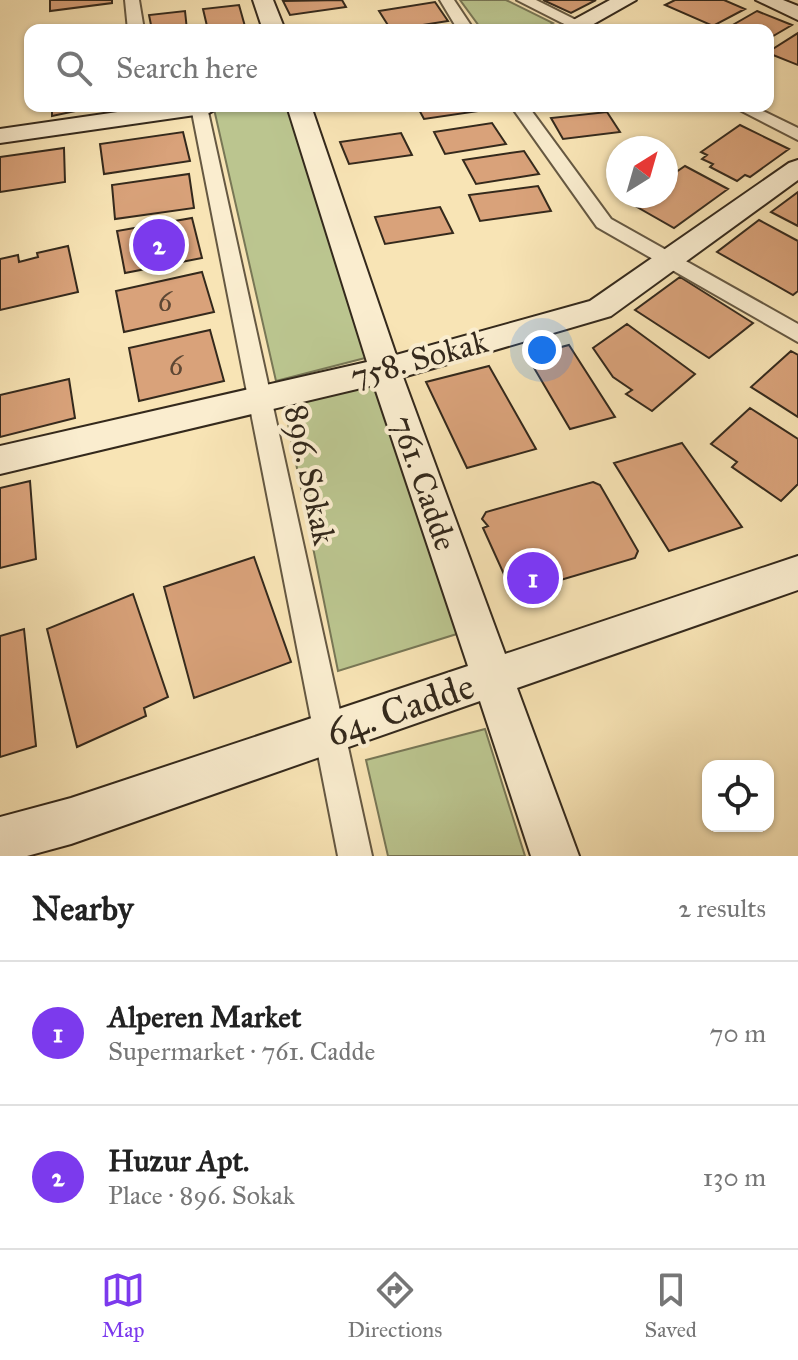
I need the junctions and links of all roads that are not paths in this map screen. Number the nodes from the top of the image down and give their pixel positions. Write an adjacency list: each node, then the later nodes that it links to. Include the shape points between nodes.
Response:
1 (132, 0): 8 (street)
2 (263, 0): 9 (street)
3 (447, 0): 10 (street)
4 (524, 0): 11 (street)
5 (626, 0): 12 (street)
6 (766, 0): 7 (street)
7 (798, 14)
8 (135, 24)
9 (272, 24)
10 (462, 24)
11 (569, 24)
12 (584, 24)
13 (138, 112): 19 (street)
14 (205, 112): 24 (street, 896. Sokak)
15 (301, 112): 23 (street, 761. Cadde)
16 (523, 112): 21 (street, via 604,223)
17 (752, 112): 18 (street)
18 (798, 135)
19 (0, 136)
20 (798, 168): 21 (street, 758. Sokak)
21 (670, 262): 22 (street); 23 (street, 758. Sokak, via 600,309)
22 (798, 334)
23 (385, 370): 24 (street, 758. Sokak); 27 (street, 761. Cadde)
24 (260, 399): 25 (street, 758. Sokak); 28 (street, 896. Sokak)
25 (0, 460)
26 (797, 576): 27 (street, 64. Cadde)
27 (493, 677): 28 (street, 64. Cadde); 31 (street, 761. Cadde)
28 (329, 733): 29 (street, 64. Cadde); 30 (street, 896. Sokak)
29 (0, 840)
30 (355, 856)
31 (555, 856)

